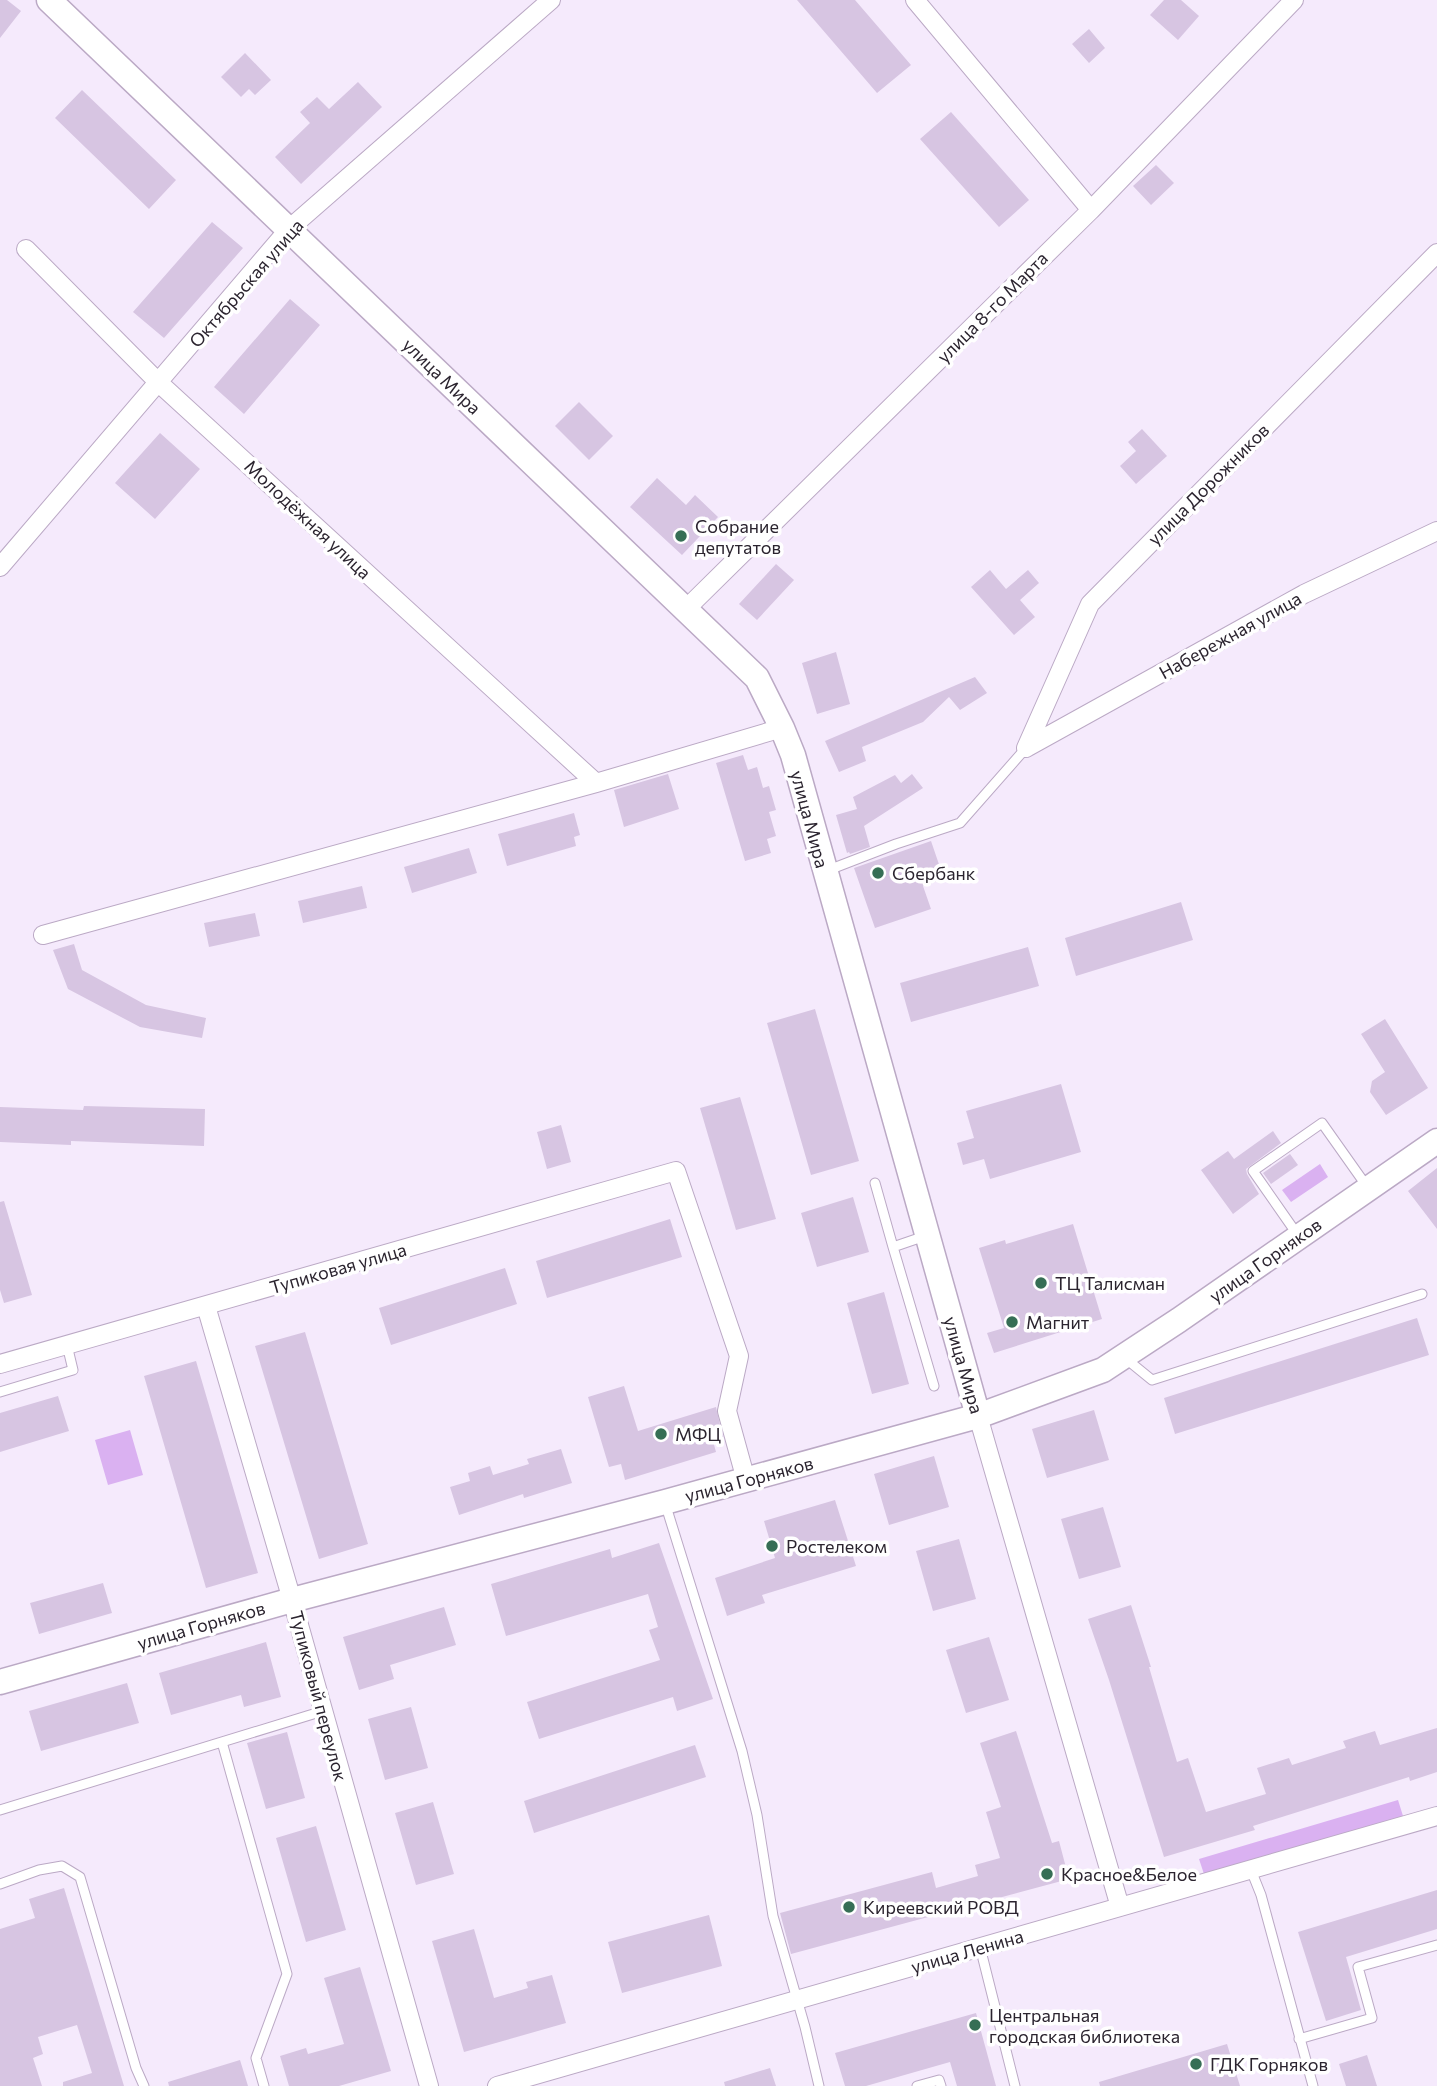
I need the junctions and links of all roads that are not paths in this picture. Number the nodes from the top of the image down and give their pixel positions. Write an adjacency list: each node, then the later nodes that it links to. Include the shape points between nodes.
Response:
1 (49, 0): 6 (main road, улица Мира)
2 (551, 0): 6 (street, Октябрьская улица)
3 (915, 0): 5 (street)
4 (1294, 0): 5 (street, улица 8-го Марта)
5 (1091, 210): 12 (street, улица 8-го Марта)
6 (289, 229): 9 (street, Октябрьская улица); 12 (main road, улица Мира)
7 (26, 249): 9 (street, Молодёжная улица)
8 (1437, 253): 14 (street, улица Дорожников, via 1090,604)
9 (159, 383): 11 (street, Октябрьская улица); 15 (street, Молодёжная улица)
10 (1437, 531): 14 (street, Набережная улица, via 1304,594)
11 (0, 567)
12 (686, 609): 13 (main road, улица Мира, via 757,677)
13 (782, 728): 15 (street); 16 (main road, улица Мира)
14 (1026, 748): 16 (lane, via 960,823)
15 (596, 783): 17 (street)
16 (824, 872): 21 (main road, улица Мира)
17 (43, 935)
18 (1437, 1141): 20 (main road, улица Горняков)
19 (875, 1183): 23 (lane)
20 (1369, 1189): 22 (main road, улица Горняков); 22 (lane, via 1322,1122 1253,1171)
21 (927, 1235): 23 (lane); 31 (main road, улица Мира)
22 (1299, 1237): 27 (main road, улица Горняков)
23 (893, 1247): 29 (lane)
24 (1422, 1294): 27 (lane, via 1152,1381)
25 (206, 1306): 26 (street, Тупиковая улица); 32 (street, Тупиковая улица, via 676,1171 739,1356 727,1411); 34 (street, Тупиковый переулок)
26 (67, 1345): 28 (street, Тупиковая улица); 30 (lane, via 73,1370)
27 (1124, 1357): 31 (main road, улица Горняков, via 1103,1370)
28 (0, 1364)
29 (934, 1385)
30 (0, 1392)
31 (978, 1416): 32 (main road, улица Горняков); 42 (street, улица Мира)
32 (746, 1479): 33 (main road, улица Горняков)
33 (665, 1502): 34 (main road, улица Горняков); 45 (lane, via 742,1751 773,1916)
34 (292, 1600): 35 (main road, улица Горняков); 36 (street, Тупиковый переулок)
35 (0, 1682)
36 (323, 1711): 37 (lane); 49 (street, Тупиковый переулок)
37 (222, 1742): 38 (lane); 48 (lane, via 287,1974 256,2058)
38 (0, 1810)
39 (1437, 1816): 40 (street, улица Ленина)
40 (1251, 1870): 42 (street, улица Ленина); 46 (lane)
41 (0, 1884): 47 (lane, via 62,1866 80,1877)
42 (1120, 1908): 44 (street, улица Ленина)
43 (1437, 1945): 46 (lane, via 1358,1967 1372,2018)
44 (980, 1947): 45 (street, улица Ленина); 54 (lane)
45 (797, 2000): 50 (street, улица Ленина); 51 (lane)
46 (1299, 2039): 55 (lane)
47 (144, 2086)
48 (264, 2086)
49 (429, 2086)
50 (498, 2086)
51 (819, 2086)
52 (917, 2086): 53 (lane, via 939,2080)
53 (941, 2086)
54 (1014, 2086)
55 (1312, 2086)

